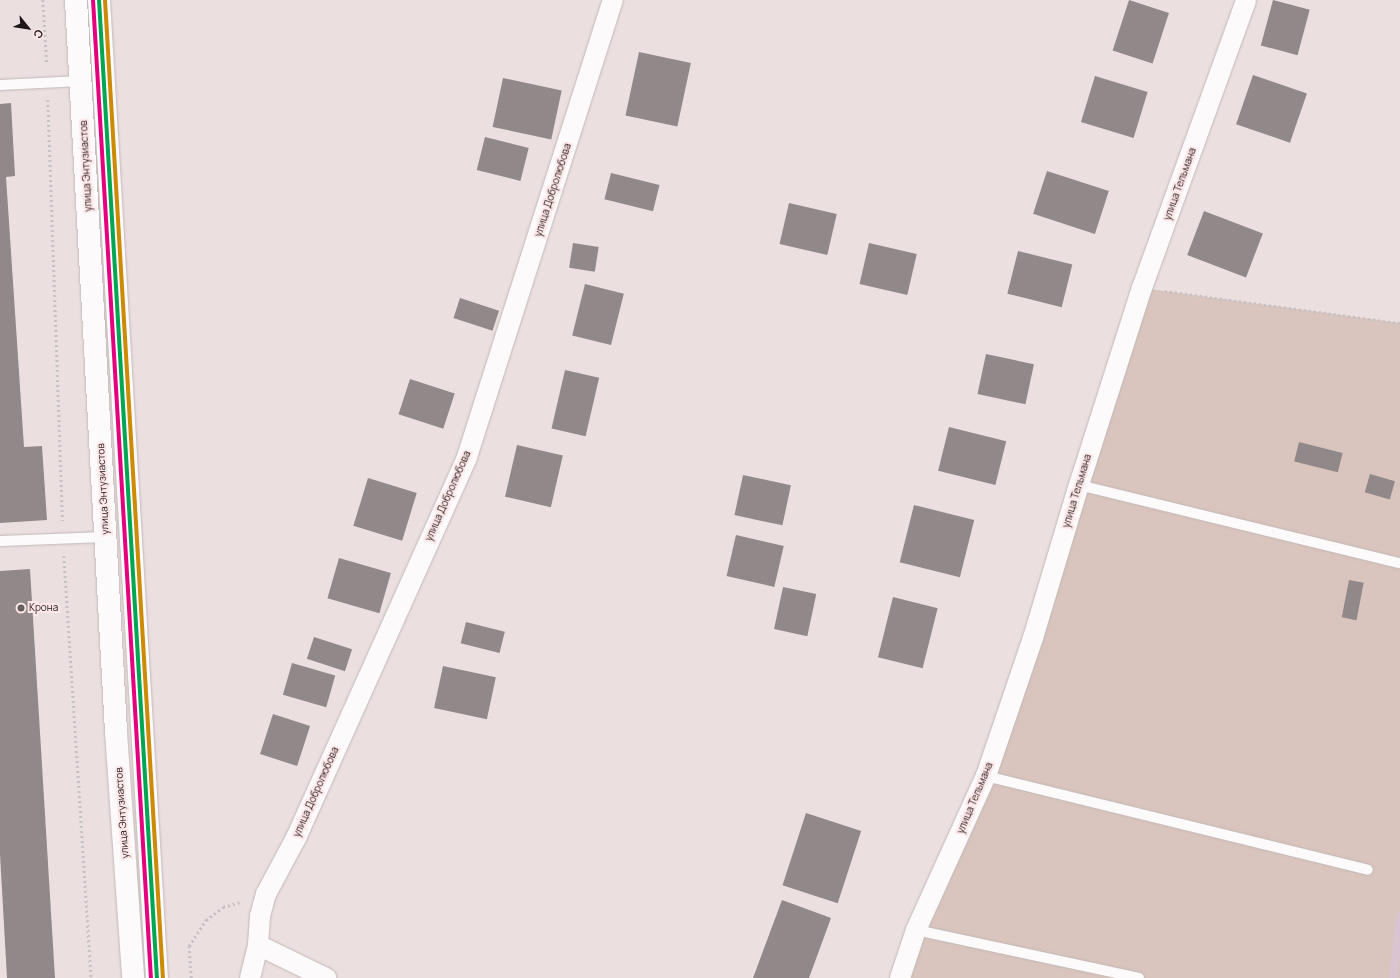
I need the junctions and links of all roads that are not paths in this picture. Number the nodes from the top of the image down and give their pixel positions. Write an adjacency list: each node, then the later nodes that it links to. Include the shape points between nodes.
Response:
1 (76, 0): 6 (main road, улица Энтузиастов)
2 (98, 0): 5 (main road)
3 (613, 0): 16 (street, улица Добролюбова, via 467,457 296,838 266,894 260,916)
4 (1246, 0): 8 (street, улица Тельмана, via 1142,288)
5 (103, 79): 6 (main road); 9 (main road)
6 (81, 81): 7 (lane); 10 (main road, улица Энтузиастов)
7 (0, 85)
8 (1078, 485): 12 (lane); 13 (street, улица Тельмана, via 1033,638)
9 (131, 535): 10 (main road); 18 (main road)
10 (106, 538): 11 (lane); 17 (main road, улица Энтузиастов)
11 (0, 541)
12 (1400, 563)
13 (986, 776): 14 (lane); 15 (street, улица Тельмана)
14 (1368, 870)
15 (916, 930): 21 (street, улица Тельмана); 22 (lane)
16 (258, 945): 19 (street, улица Добролюбова); 20 (street)
17 (133, 978)
18 (157, 978)
19 (250, 978)
20 (326, 978)
21 (900, 978)
22 (1139, 978)

